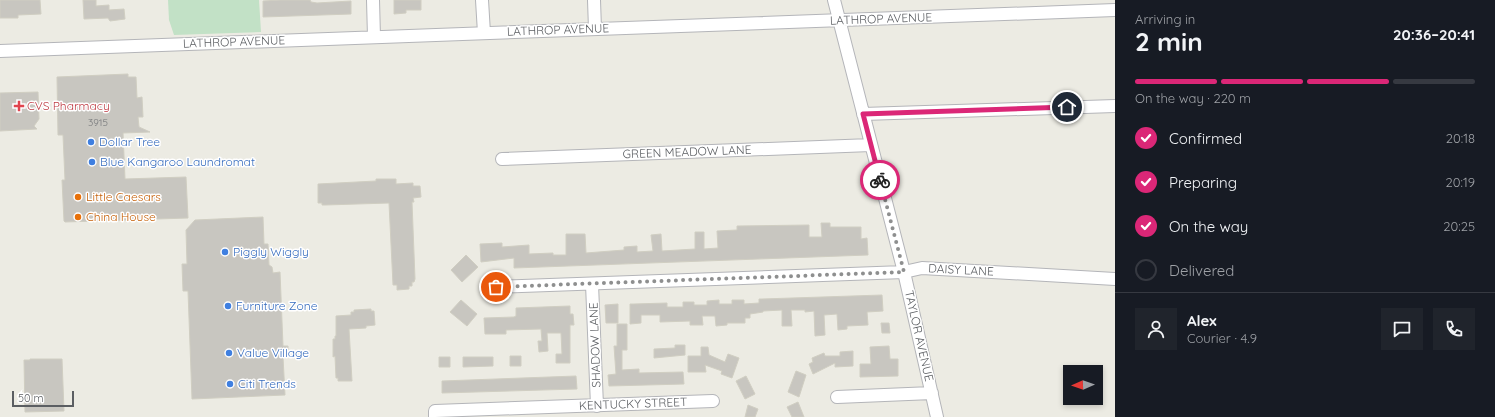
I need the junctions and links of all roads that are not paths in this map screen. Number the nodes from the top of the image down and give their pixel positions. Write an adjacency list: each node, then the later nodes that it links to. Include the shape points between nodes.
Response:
1 (372, 0): 9 (street)
2 (482, 0): 8 (street)
3 (594, 0): 7 (street)
4 (834, 0): 6 (street, TAYLOR AVENUE)
5 (1115, 10): 6 (street, LATHROP AVENUE)
6 (839, 20): 7 (street, LATHROP AVENUE); 12 (street, TAYLOR AVENUE)
7 (595, 29): 8 (street, LATHROP AVENUE)
8 (484, 33): 9 (street, LATHROP AVENUE)
9 (374, 37): 10 (street, LATHROP AVENUE)
10 (0, 50)
11 (1115, 106): 12 (street)
12 (863, 114): 13 (street, TAYLOR AVENUE)
13 (871, 145): 14 (street, GREEN MEADOW LANE); 15 (street, TAYLOR AVENUE)
14 (502, 159)
15 (904, 272): 16 (street, DAISY LANE, via 922,268); 17 (street, DAISY LANE); 19 (street, TAYLOR AVENUE)
16 (1115, 279)
17 (592, 284): 18 (street, DAISY LANE); 22 (street, SHADOW LANE)
18 (496, 287)
19 (932, 393): 20 (street); 24 (street, TAYLOR AVENUE)
20 (837, 397)
21 (712, 401): 22 (street, KENTUCKY STREET)
22 (597, 406): 23 (street, KENTUCKY STREET)
23 (435, 414)
24 (937, 417)

